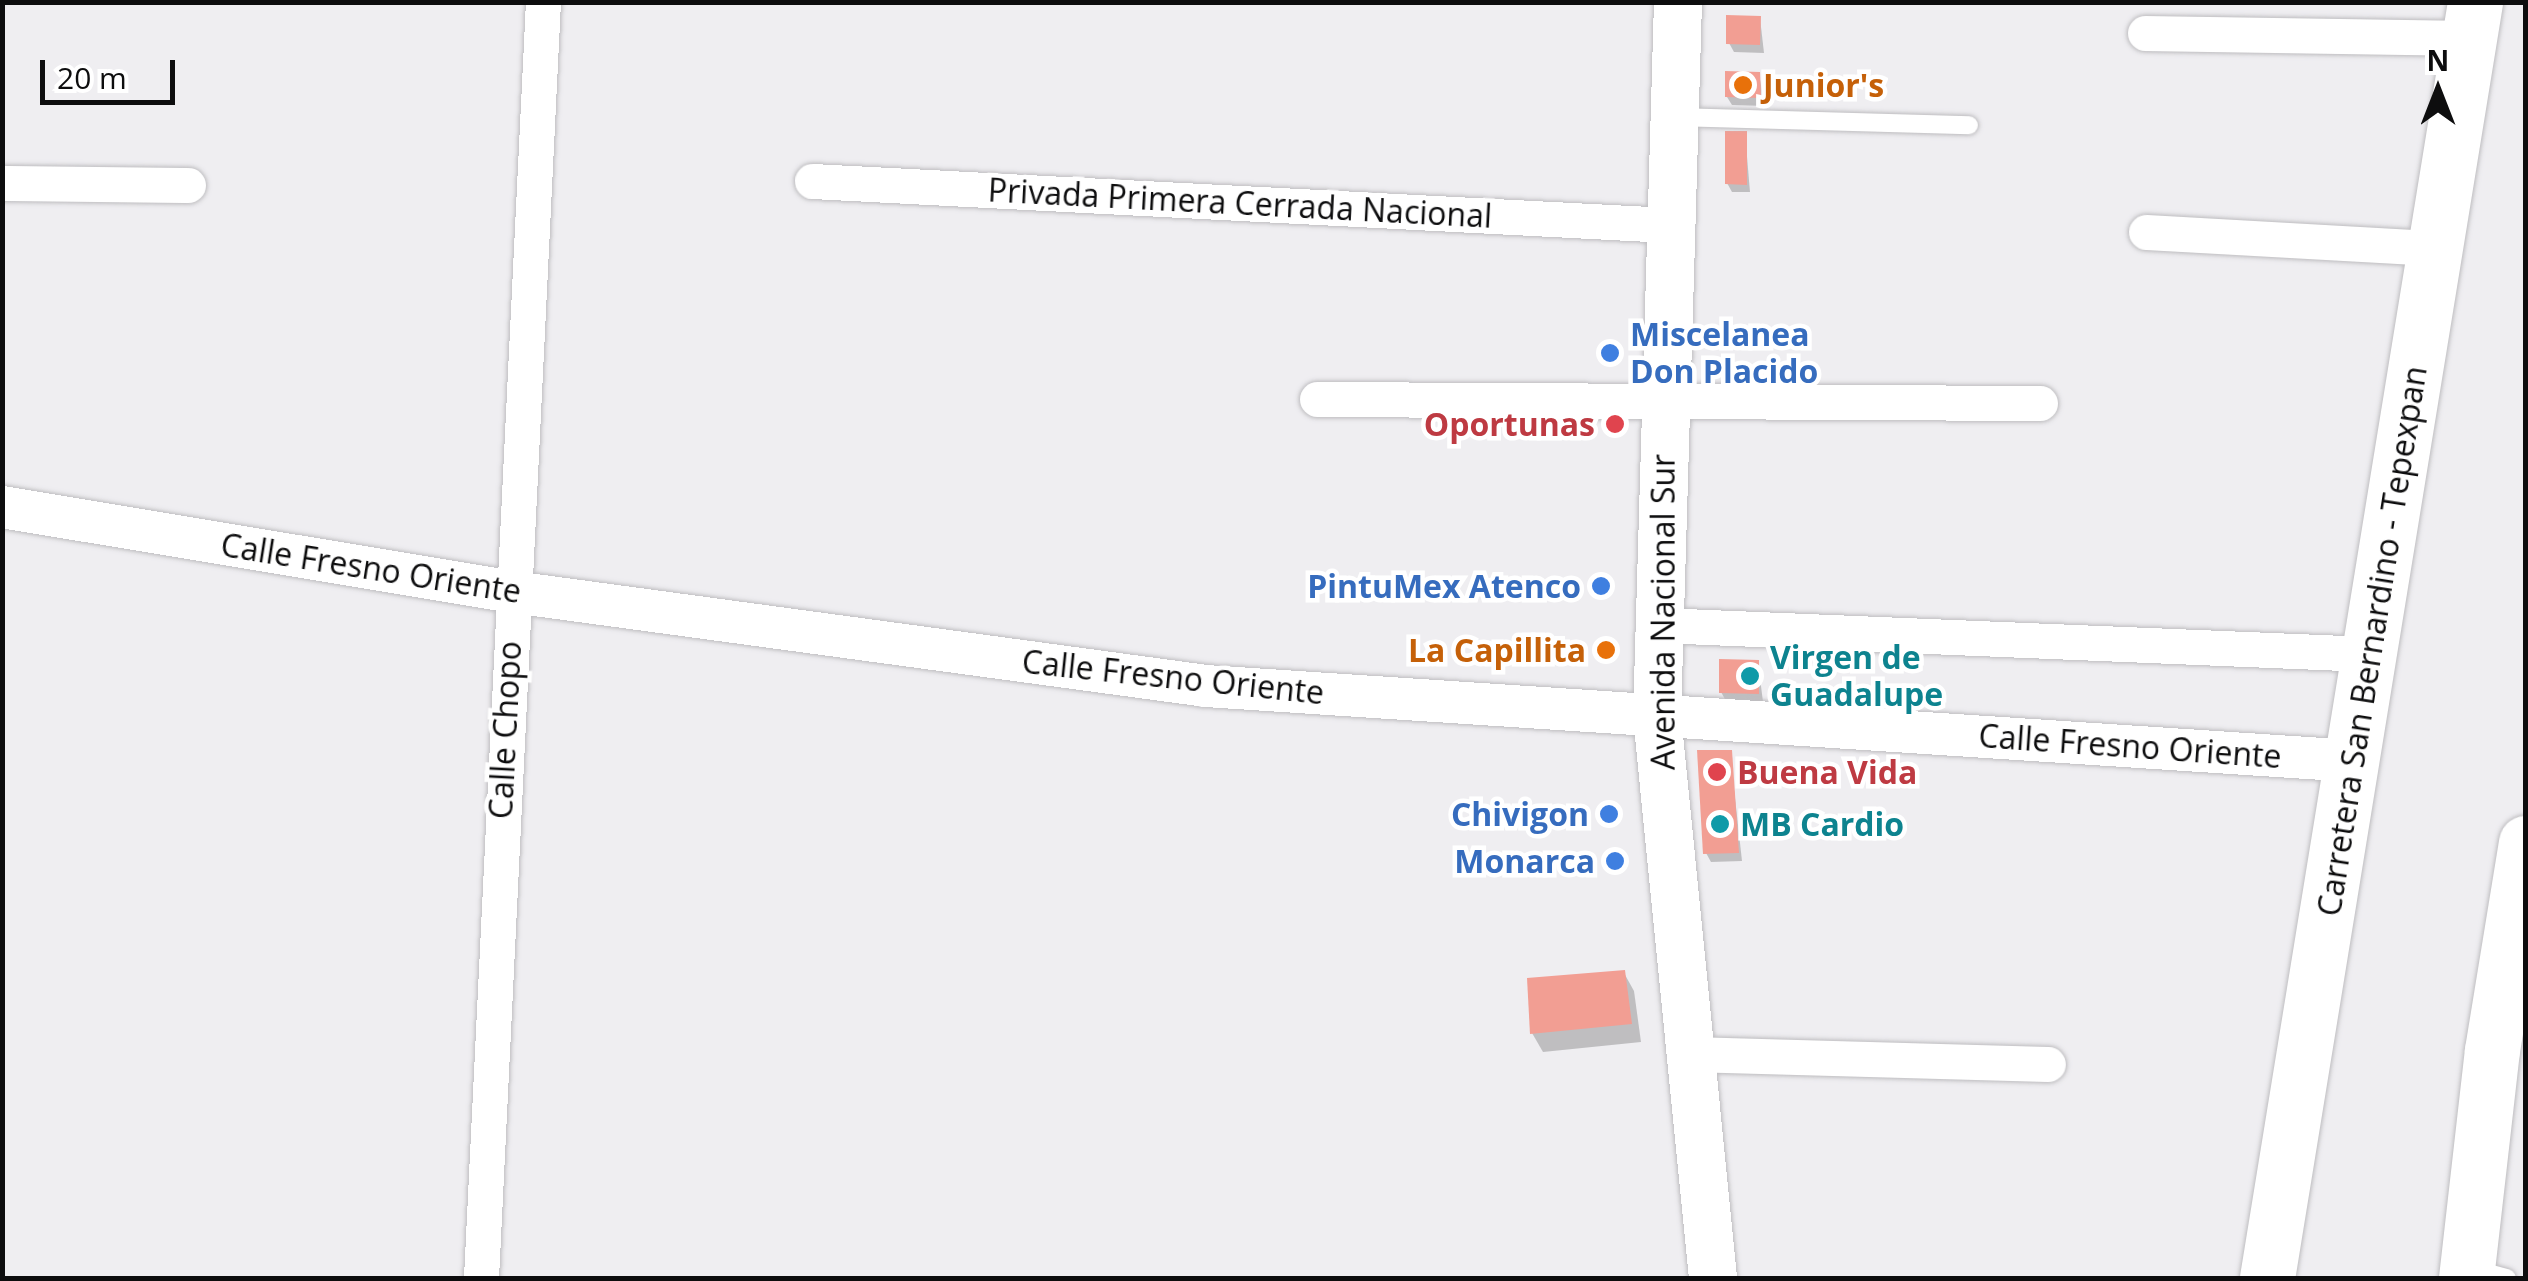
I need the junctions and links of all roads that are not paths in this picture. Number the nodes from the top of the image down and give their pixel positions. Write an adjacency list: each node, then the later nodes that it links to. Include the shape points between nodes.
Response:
1 (543, 2): 17 (street, Calle Chopo)
2 (1678, 2): 5 (main road, Avenida Nacional Sur)
3 (2472, 20): 4 (street); 12 (highway, Carretera San Bernardino - Tepexpan)
4 (2145, 33)
5 (1673, 117): 6 (lane); 10 (main road, Avenida Nacional Sur)
6 (1969, 125)
7 (812, 181): 10 (street, Privada Primera Cerrada Nacional)
8 (2, 183): 9 (street)
9 (188, 185)
10 (1668, 224): 15 (main road, Avenida Nacional Sur)
11 (2146, 232): 12 (street)
12 (2435, 248): 19 (highway, Carretera San Bernardino - Tepexpan)
13 (1317, 399): 15 (street)
14 (2040, 403): 15 (street)
15 (1664, 406): 18 (main road, Avenida Nacional Sur)
16 (2, 508): 17 (street, Calle Fresno Oriente)
17 (513, 592): 20 (street, Calle Fresno Oriente, via 1206,686); 27 (street, Calle Chopo)
18 (1659, 625): 19 (street); 20 (main road, Avenida Nacional Sur)
19 (2369, 654): 21 (highway, Carretera San Bernardino - Tepexpan)
20 (1658, 716): 21 (street, Calle Fresno Oriente); 24 (main road, Avenida Nacional Sur)
21 (2353, 761): 29 (highway, Carretera San Bernardino - Tepexpan)
22 (2526, 842): 23 (highway)
23 (2509, 1051): 26 (highway)
24 (1689, 1054): 25 (street); 28 (main road, Avenida Nacional Sur)
25 (2048, 1064)
26 (2478, 1276)
27 (481, 1278)
28 (1713, 1278)
29 (2267, 1278)

